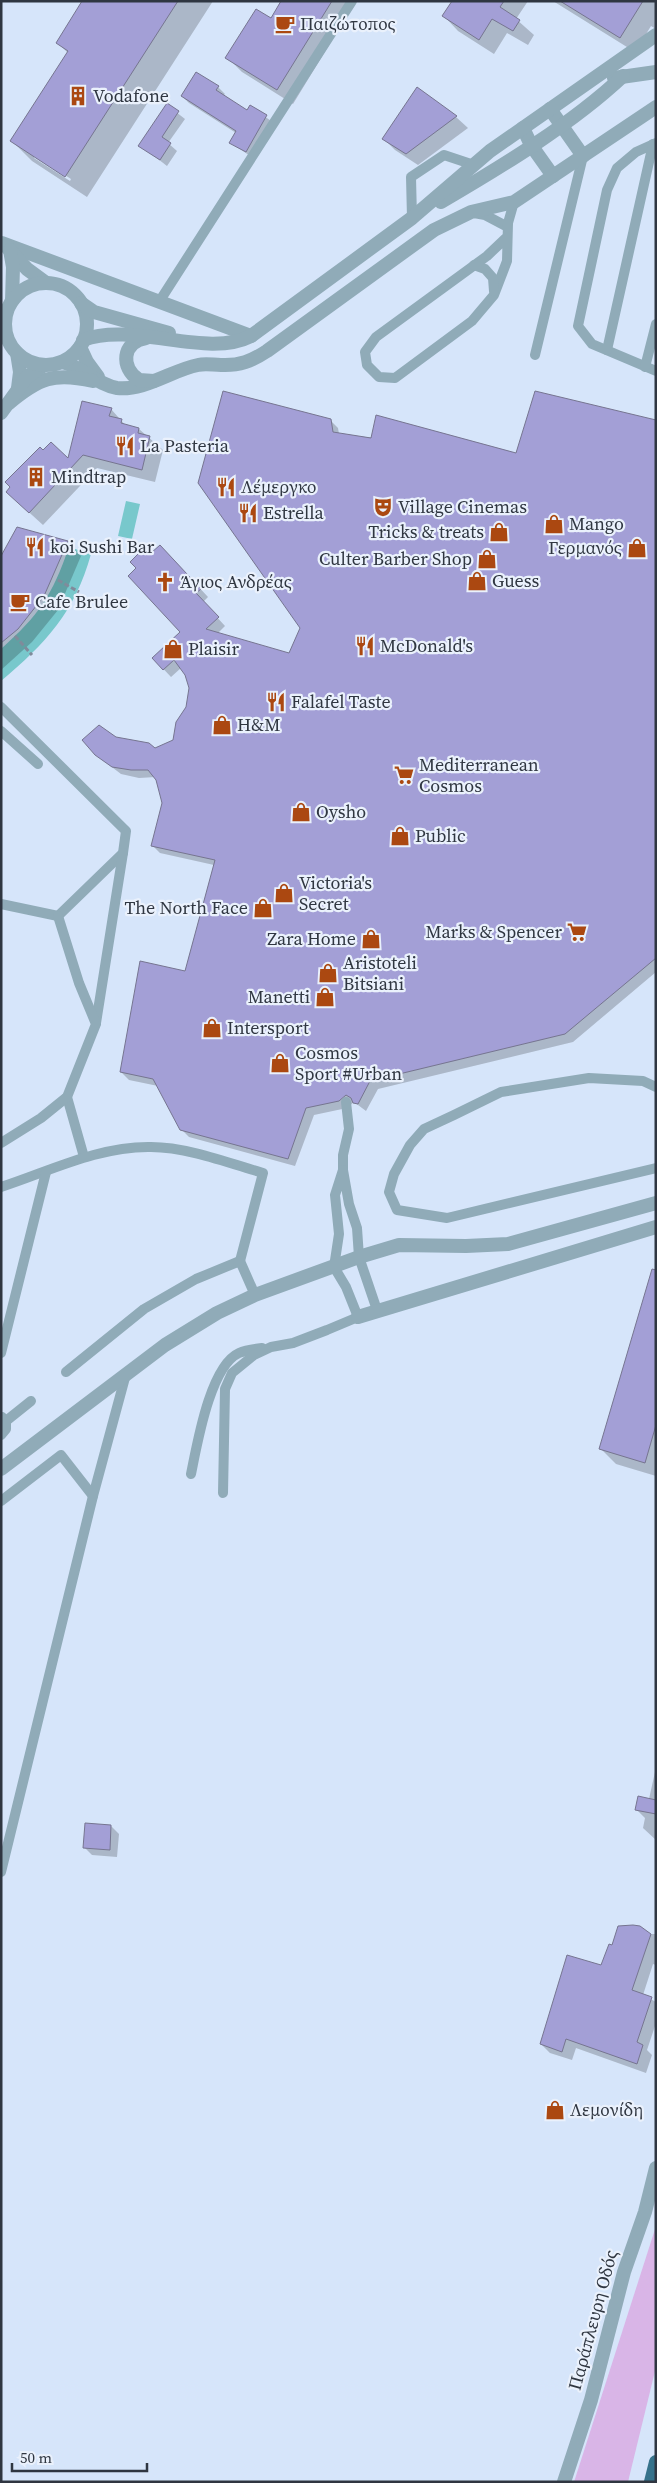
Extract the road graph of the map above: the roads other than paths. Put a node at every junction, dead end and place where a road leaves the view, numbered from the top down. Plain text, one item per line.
1 (352, 1) edge
2 (656, 35) edge
3 (656, 72) edge
4 (623, 76) junction
5 (593, 80) junction
6 (656, 106) edge
7 (550, 109) junction
8 (561, 124) junction
9 (523, 128) junction
10 (654, 144) edge
11 (531, 145) junction
12 (582, 156) junction
13 (474, 164) junction
14 (553, 176) junction
15 (514, 202) junction
16 (471, 212) junction
17 (412, 218) junction
18 (508, 223) junction
19 (506, 238) junction
20 (4, 245) edge
21 (474, 265) junction
22 (46, 283) junction
23 (494, 294) junction
24 (12, 301) junction
25 (159, 302) junction
26 (80, 303) junction
27 (3, 322) edge
28 (656, 324) edge
29 (251, 336) junction
30 (151, 338) junction
31 (198, 342) junction
32 (82, 344) junction
33 (10, 349) edge
34 (607, 350) junction
35 (535, 354) dead end
36 (62, 362) junction
37 (44, 365) junction
38 (651, 369) edge
39 (154, 381) junction
40 (106, 383) junction
41 (9, 403) edge
42 (1, 707) edge
43 (3, 737) edge
44 (38, 764) dead end
45 (124, 853) junction
46 (1, 904) edge
47 (58, 916) junction
48 (96, 1024) junction
49 (656, 1087) edge
50 (66, 1097) junction
51 (346, 1102) dead end
52 (1, 1143) edge
53 (84, 1157) junction
54 (656, 1168) edge
55 (343, 1170) junction
56 (46, 1172) junction
57 (1, 1187) edge
58 (656, 1203) edge
59 (656, 1227) edge
60 (359, 1257) junction
61 (240, 1260) junction
62 (334, 1267) junction
63 (255, 1295) junction
64 (377, 1310) junction
65 (358, 1317) junction
66 (271, 1347) junction
67 (1, 1353) edge
68 (66, 1372) dead end
69 (126, 1374) junction
70 (32, 1401) dead end
71 (4, 1418) edge
72 (1, 1435) edge
73 (1, 1469) edge
74 (191, 1474) dead end
75 (223, 1493) dead end
76 (93, 1496) junction
77 (1, 1501) edge
78 (1, 1872) edge
79 (656, 2168) edge
80 (656, 2462) edge
81 (564, 2482) edge
82 (651, 2482) edge

1 - 25 lane
2 - 5 street
3 - 4 street
4 - 5 street
4 - 8 street
5 - 7 street
6 - 12 street
7 - 8 street
7 - 9 street
8 - 11 street
8 - 12 street
9 - 11 street
9 - 13 street
10 - 34 lane
10 - 34 lane
11 - 14 street
11 - 17 street
12 - 14 street
12 - 35 lane
13 - 17 street
13 - 17 lane
14 - 15 street
15 - 16 street
15 - 18 lane
16 - 18 lane
16 - 39 street
17 - 29 street
18 - 19 lane
19 - 21 lane
19 - 23 lane
20 - 22 street
20 - 24 street
20 - 25 street
21 - 23 lane
21 - 23 lane
22 - 24 street
22 - 26 street
24 - 27 street
25 - 29 street
26 - 31 street
26 - 32 street
27 - 33 street
28 - 38 lane
29 - 31 street
30 - 31 street
30 - 32 street
30 - 39 street
32 - 36 street
32 - 40 street
33 - 37 street
33 - 41 street
34 - 38 lane
36 - 37 street
36 - 40 street
37 - 41 street
39 - 40 street
40 - 41 street
42 - 45 lane
43 - 44 lane
45 - 47 lane
45 - 48 lane
46 - 47 lane
47 - 48 lane
48 - 50 lane
49 - 54 lane
50 - 52 lane
50 - 53 lane
51 - 55 lane
53 - 56 lane
53 - 61 lane
55 - 60 lane
55 - 62 lane
56 - 57 lane
56 - 67 lane
58 - 60 street
59 - 64 street
60 - 62 street
60 - 64 lane
61 - 63 lane
61 - 68 lane
62 - 63 street
62 - 65 lane
63 - 69 street
64 - 65 street
65 - 66 lane
66 - 74 lane
66 - 75 lane
69 - 73 street
69 - 76 lane
70 - 71 lane
71 - 72 lane
76 - 77 lane
76 - 78 lane
79 - 81 street, Παράπλευρη Οδός
80 - 82 highway

